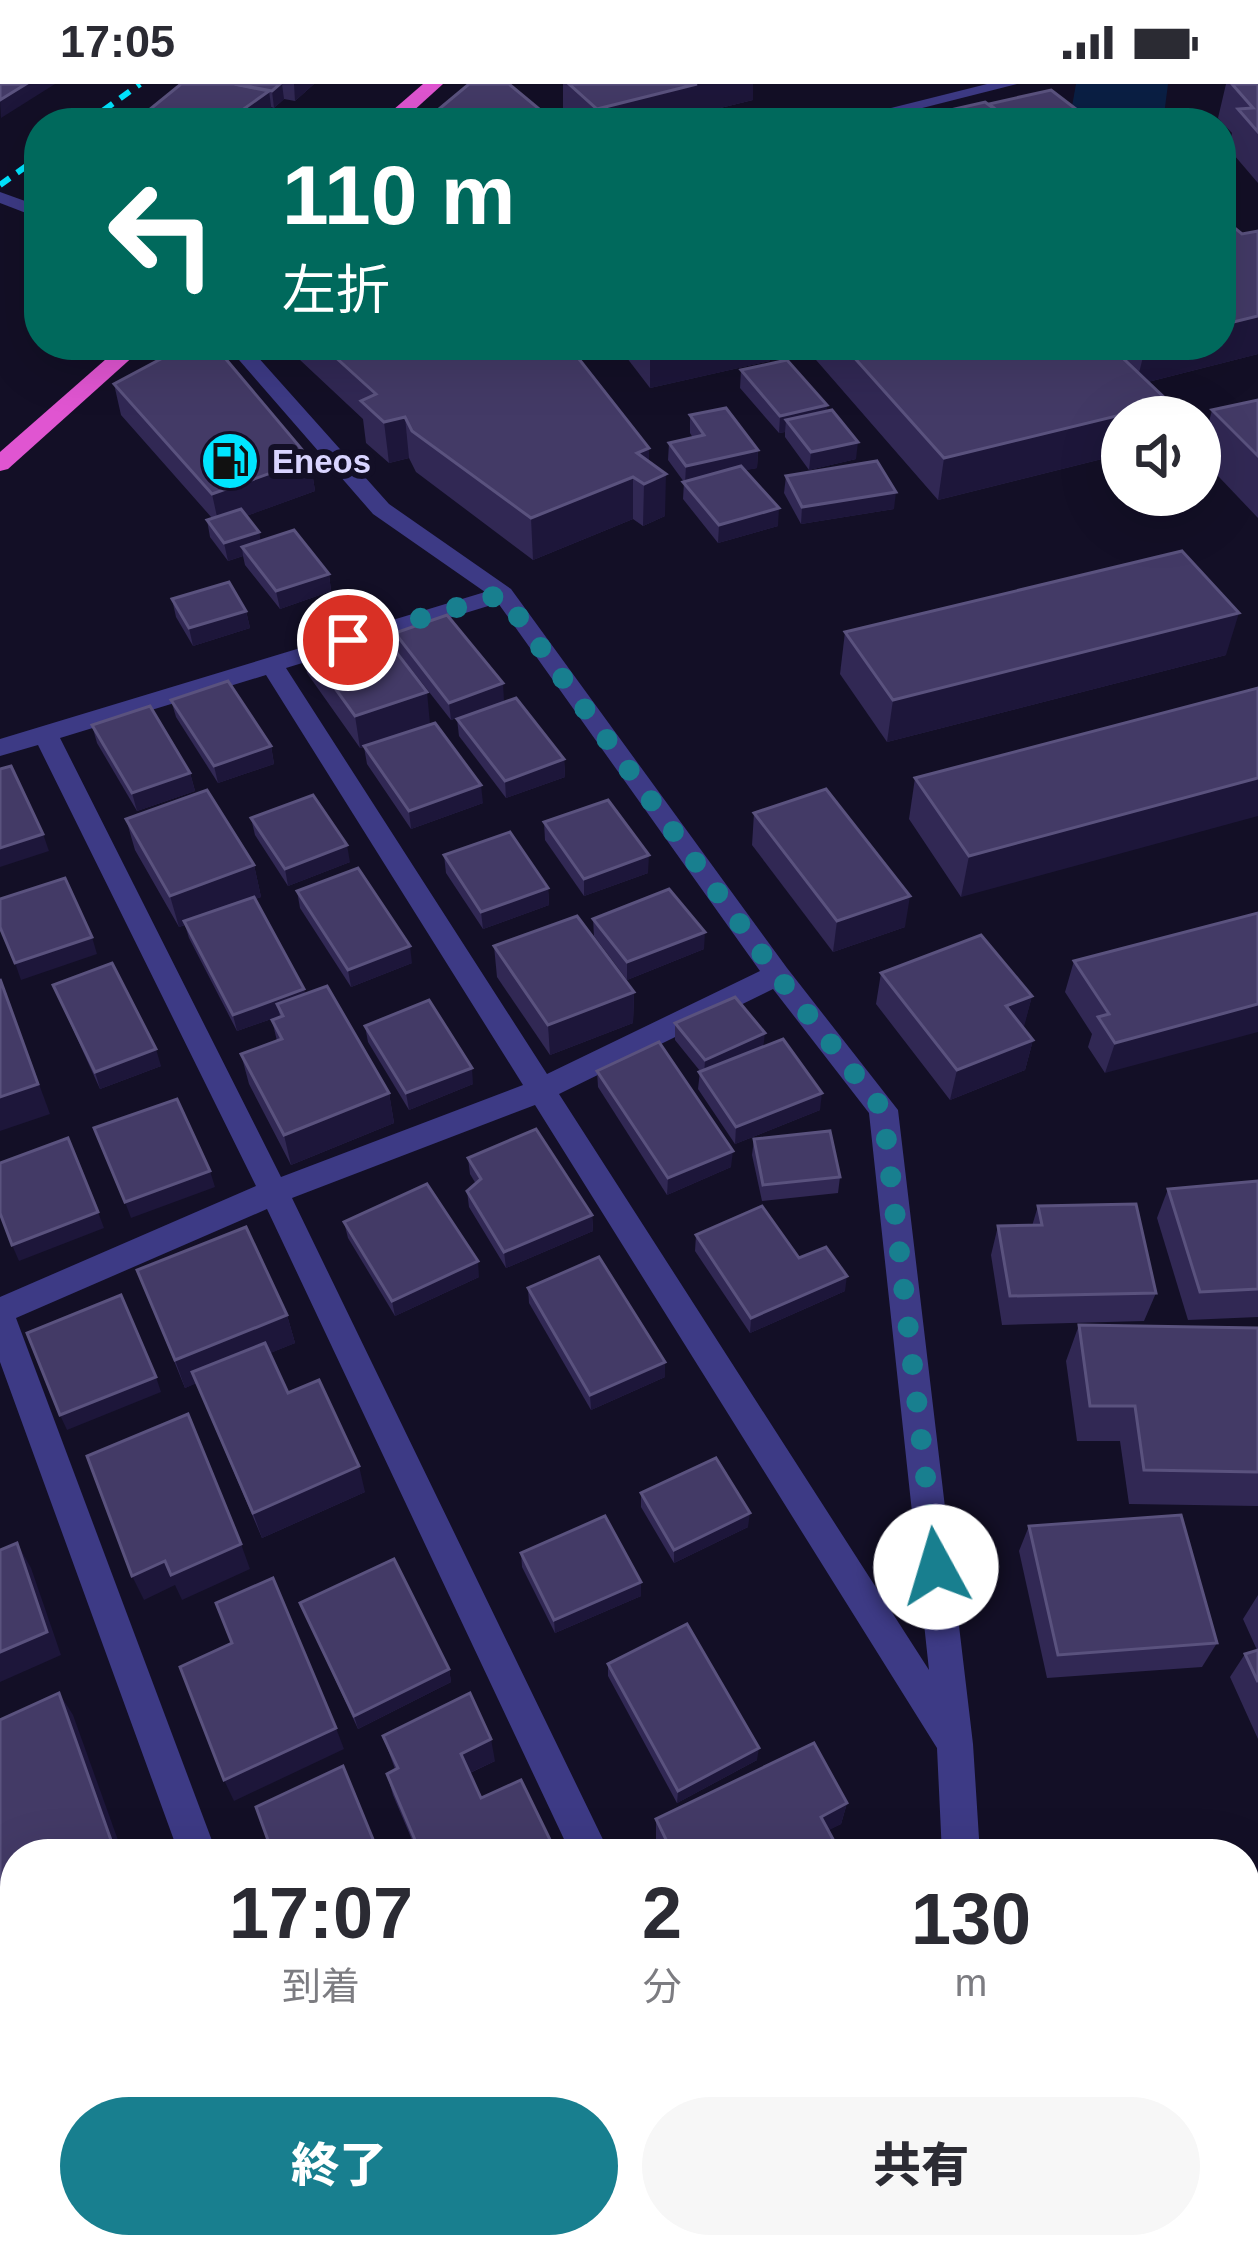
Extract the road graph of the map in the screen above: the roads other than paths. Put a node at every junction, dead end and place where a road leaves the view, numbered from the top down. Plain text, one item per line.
1 (434, 84) edge
2 (1009, 84) edge
3 (406, 108) edge
4 (905, 108) edge
5 (118, 360) edge
6 (249, 360) edge
7 (0, 464) edge
8 (502, 594) junction
9 (270, 662) junction
10 (46, 735) junction
11 (0, 748) edge
12 (777, 975) junction
13 (539, 1091) junction
14 (274, 1192) junction
15 (0, 1315) edge
16 (956, 1744) junction
17 (192, 1839) edge
18 (584, 1839) edge
19 (961, 1839) edge

1 - 3 highway
2 - 4 street
5 - 7 highway
6 - 8 street
8 - 9 street
8 - 12 street
9 - 10 street
9 - 13 street
10 - 11 street
10 - 14 street
12 - 13 street
12 - 16 street
13 - 14 street
13 - 16 street
14 - 15 street
14 - 18 street
15 - 17 street
16 - 19 street

